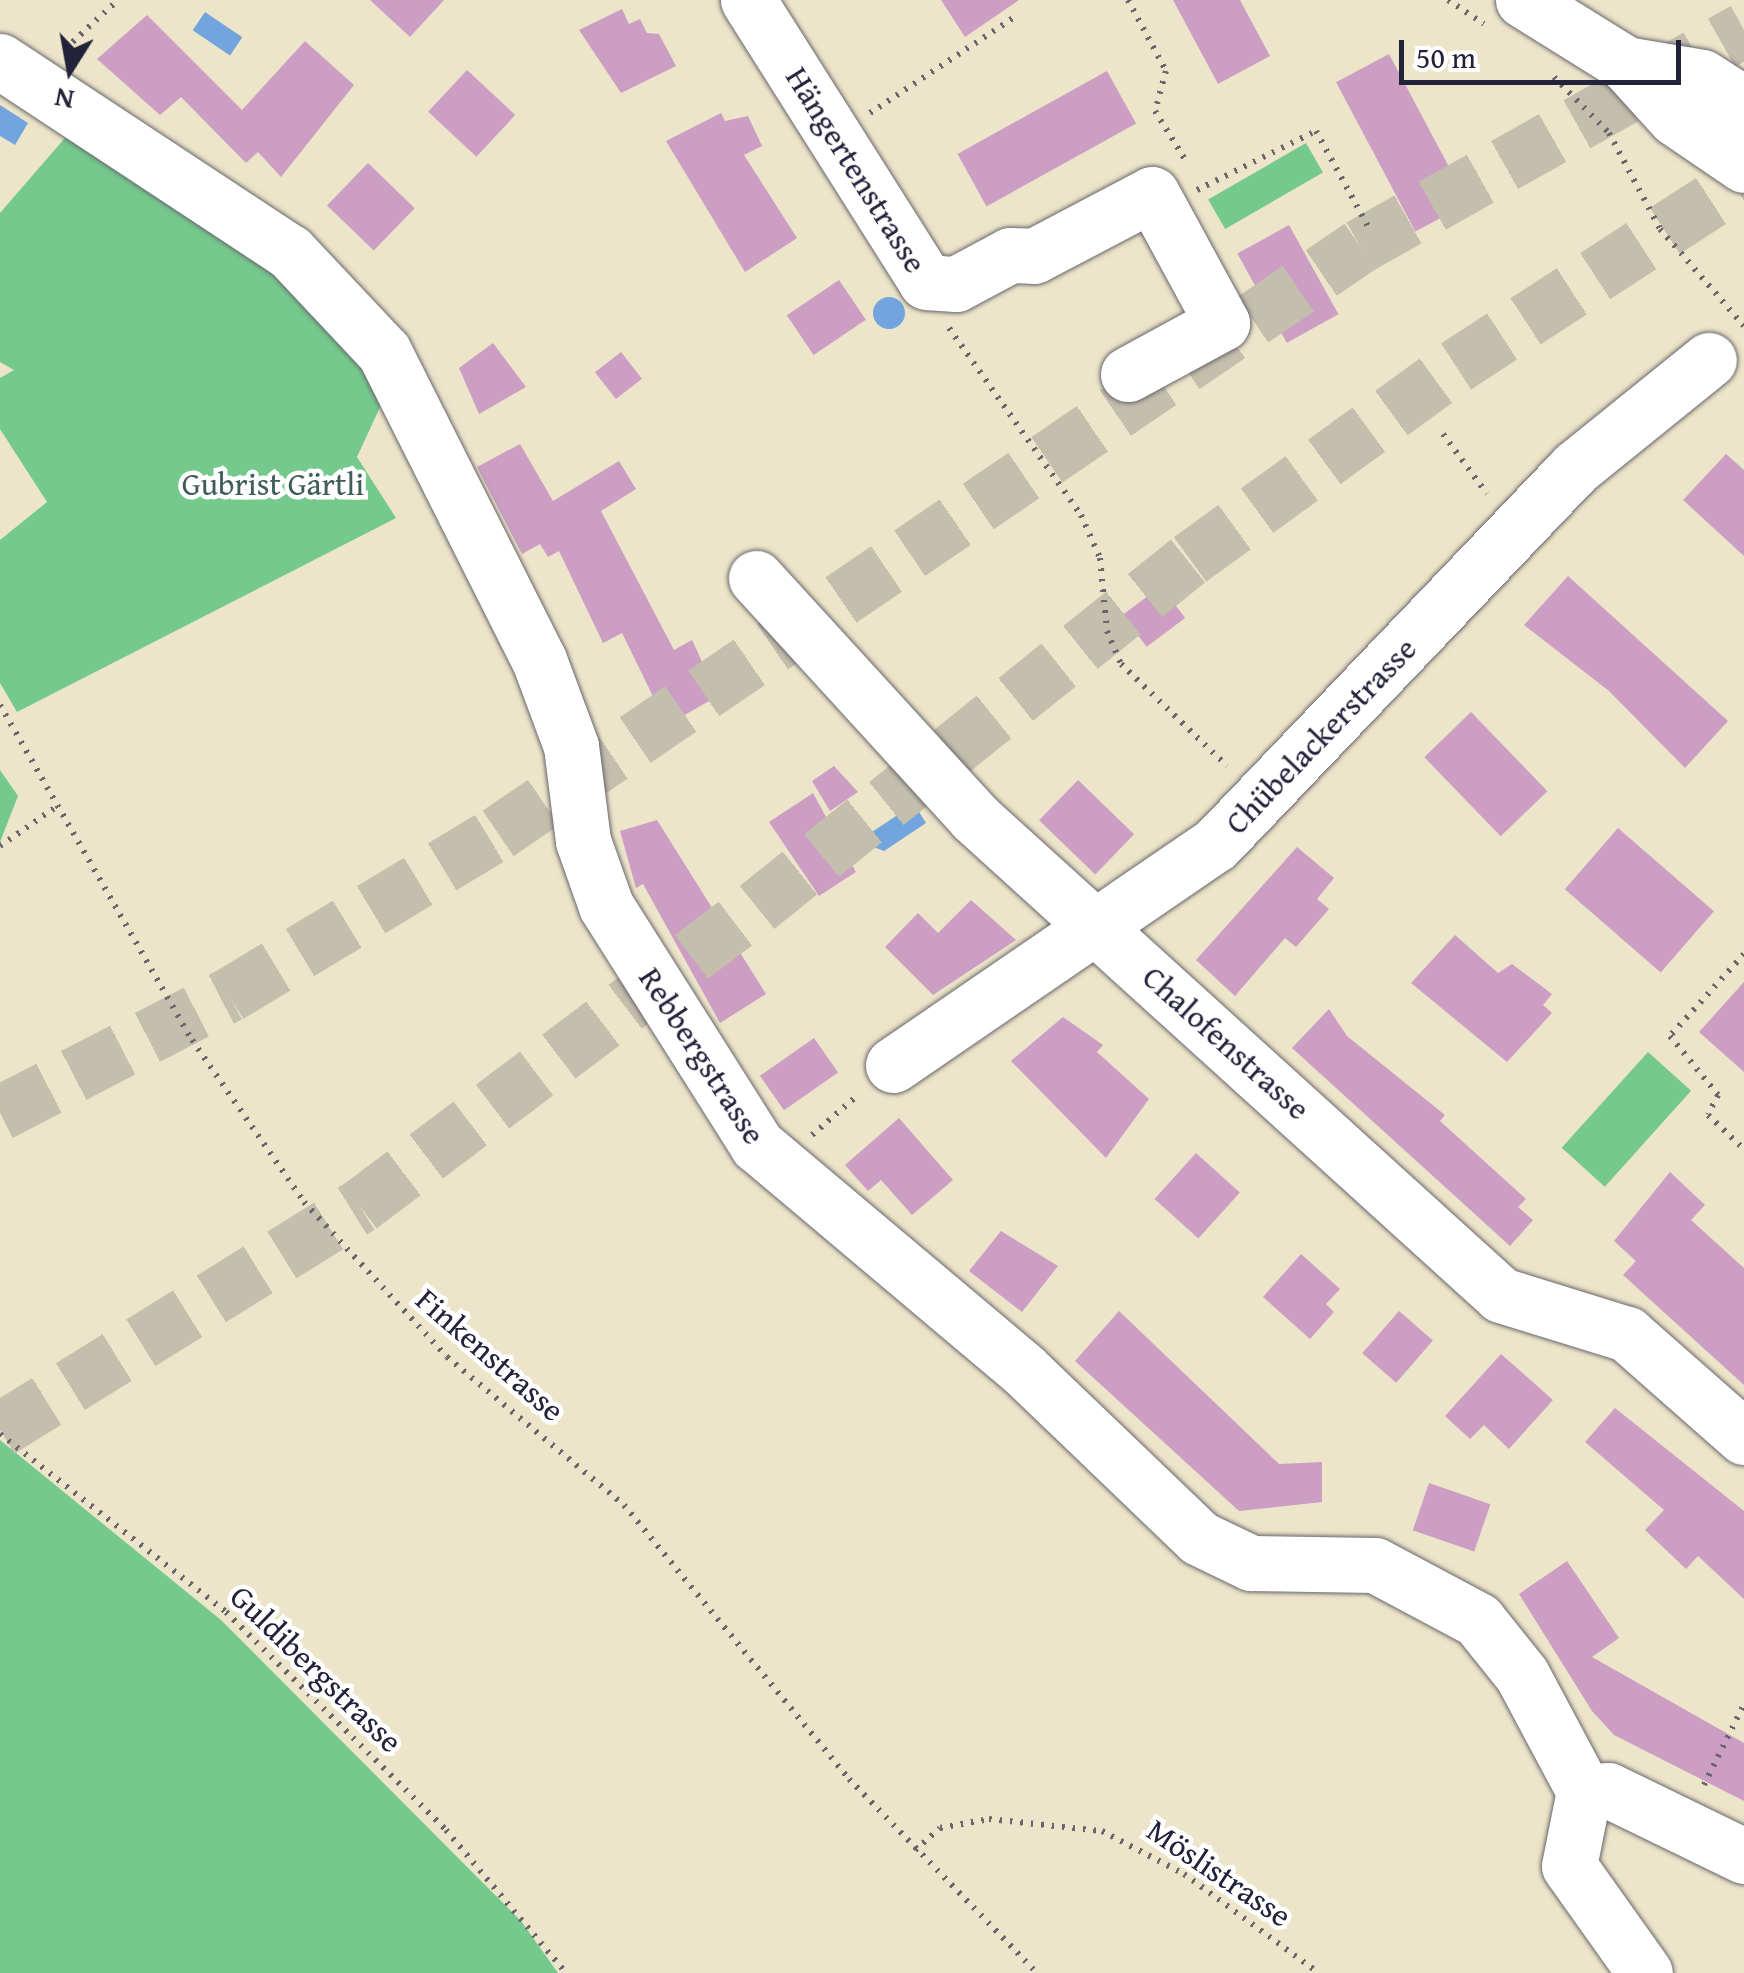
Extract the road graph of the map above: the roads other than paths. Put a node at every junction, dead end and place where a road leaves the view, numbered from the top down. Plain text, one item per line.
1 (748, 0) edge
2 (1508, 15) edge
3 (1626, 64) junction
4 (16, 71) edge
5 (1744, 104) edge
6 (1744, 165) edge
7 (1726, 343) edge
8 (1128, 374) dead end
9 (756, 578) dead end
10 (1098, 928) junction
11 (878, 1077) road end
12 (1744, 1437) edge
13 (1584, 1791) junction
14 (1744, 1856) edge
15 (1645, 1973) edge

1 - 8 street, Hängertenstrasse
2 - 3 street
3 - 5 street
3 - 6 street
4 - 13 street, Rebbergstrasse
7 - 10 street, Chübelackerstrasse
9 - 10 street, Chalofenstrasse
10 - 11 street, Chübelackerstrasse
10 - 12 street, Chalofenstrasse
13 - 14 street
13 - 15 street

